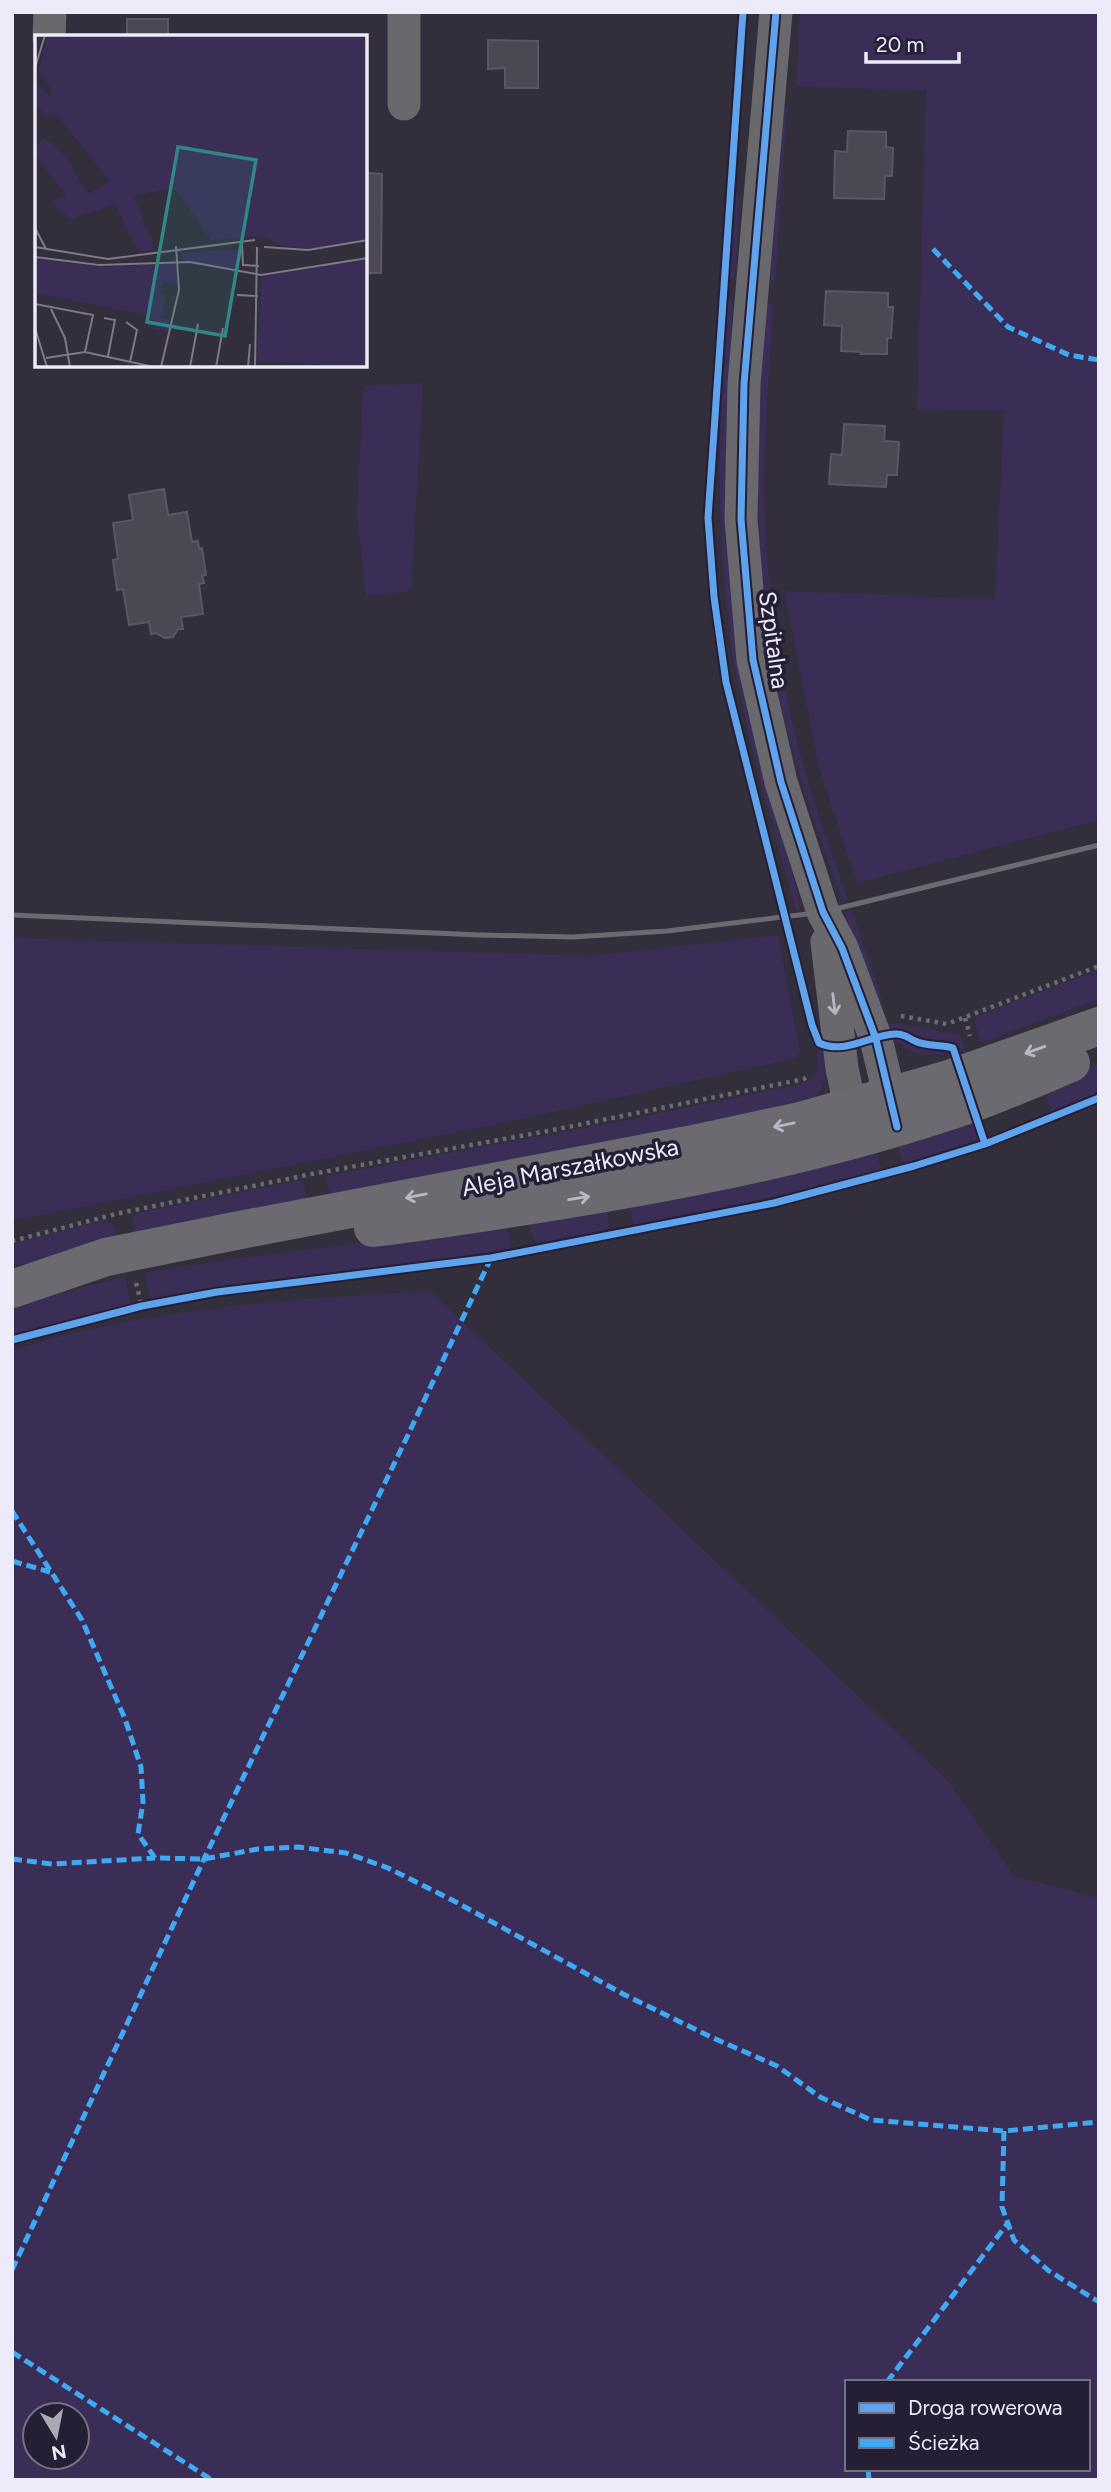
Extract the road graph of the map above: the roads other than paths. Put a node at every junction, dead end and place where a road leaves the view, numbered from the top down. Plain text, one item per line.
1 (50, 12) edge
2 (404, 12) edge
3 (776, 12) edge
4 (50, 35) edge
5 (404, 104) dead end
6 (823, 912) junction
7 (1099, 1026) edge
8 (1099, 1051) edge
9 (894, 1112) junction
10 (853, 1123) junction
11 (24, 1286) edge

1 - 4 street
2 - 5 street
3 - 6 street, Szpitalna
6 - 9 street, Szpitalna
6 -> 10 street, Szpitalna
7 -> 9 main road, Aleja Marszałkowska
8 - 9 main road, Aleja Marszałkowska
9 - 10 main road, Aleja Marszałkowska
10 - 11 main road, Aleja Marszałkowska

